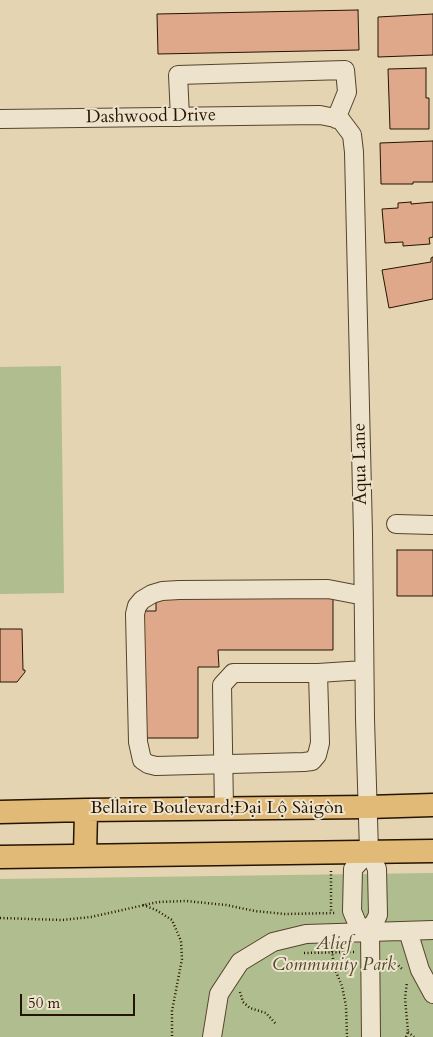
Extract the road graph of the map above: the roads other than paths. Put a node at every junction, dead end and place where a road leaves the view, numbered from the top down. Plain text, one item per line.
1 (180, 117) junction
2 (336, 118) junction
3 (0, 120) edge
4 (396, 524) dead end
5 (433, 525) edge
6 (363, 594) junction
7 (364, 670) junction
8 (318, 673) junction
9 (224, 764) junction
10 (433, 805) edge
11 (368, 807) junction
12 (224, 808) junction
13 (86, 810) junction
14 (0, 812) edge
15 (433, 850) edge
16 (369, 851) junction
17 (86, 856) junction
18 (0, 857) edge
19 (433, 930) edge
20 (367, 931) junction
21 (408, 931) junction
22 (433, 994) edge
23 (212, 1037) edge
24 (371, 1037) edge

1 - 2 street, Dashwood Drive
1 - 2 street
1 - 3 street, Dashwood Drive
2 - 6 street, Aqua Lane
4 - 5 street
6 - 7 street, Aqua Lane
6 - 9 street
7 - 8 street
7 - 11 street, Aqua Lane
8 - 9 street
8 - 9 street
9 - 12 street
10 - 11 main road, Bellaire Boulevard;Đại Lộ Sàigòn
11 - 12 main road, Bellaire Boulevard;Đại Lộ Sàigòn
11 - 16 street, Aqua Lane
12 - 13 main road, Bellaire Boulevard;Đại Lộ Sàigòn
13 - 14 main road, Bellaire Boulevard;Đại Lộ Sàigòn
13 - 17 main road
15 - 16 main road
16 - 17 main road
16 - 20 street, Aqua Lane
16 - 20 street
17 - 18 main road
19 - 21 street
20 - 21 street
20 - 23 street
20 - 24 street
21 - 22 street

